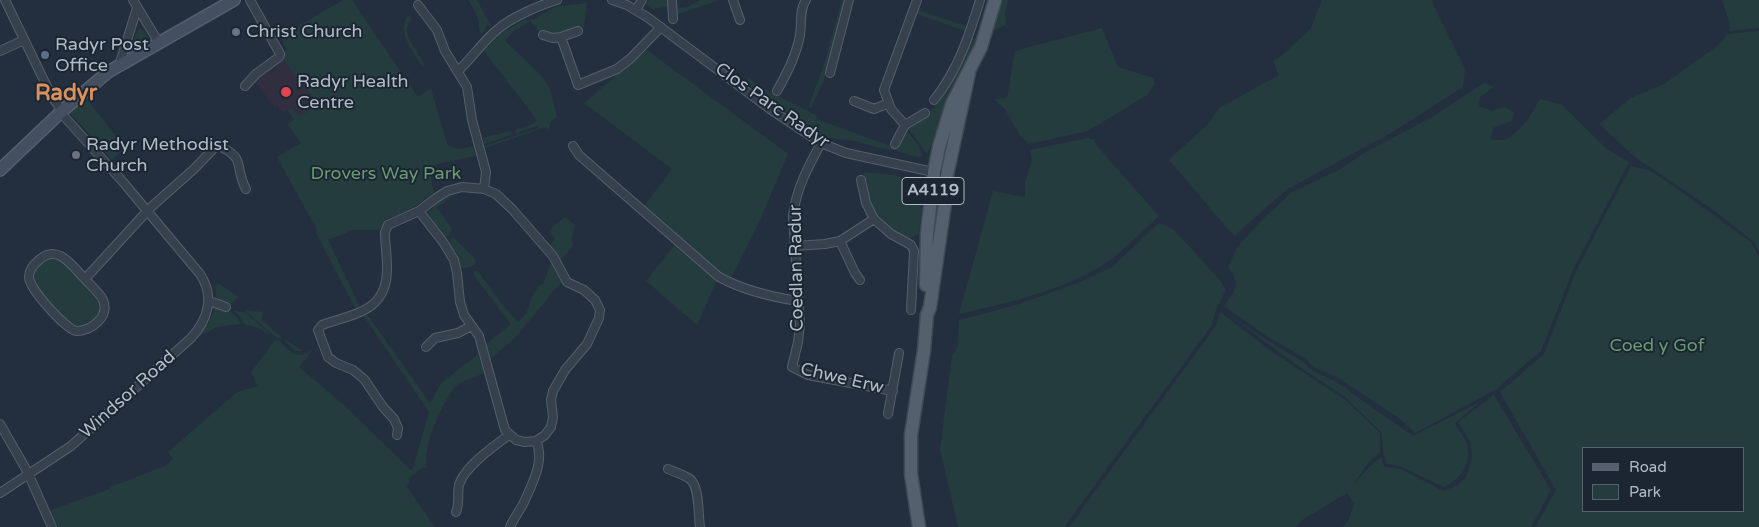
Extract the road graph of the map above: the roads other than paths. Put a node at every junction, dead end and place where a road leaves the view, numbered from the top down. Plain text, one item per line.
1 (5, 0) edge
2 (133, 0) edge
3 (234, 0) edge
4 (250, 0) edge
5 (557, 0) edge
6 (612, 0) edge
7 (642, 0) edge
8 (672, 0) edge
9 (733, 0) edge
10 (806, 0) edge
11 (850, 0) edge
12 (917, 0) edge
13 (979, 1) edge
14 (995, 3) edge
15 (418, 5) dead end
16 (138, 8) junction
17 (636, 10) junction
18 (673, 19) dead end
19 (740, 20) dead end
20 (661, 27) junction
21 (578, 31) dead end
22 (543, 35) dead end
23 (561, 37) junction
24 (24, 40) junction
25 (159, 43) junction
26 (0, 51) edge
27 (119, 66) junction
28 (458, 71) junction
29 (830, 73) dead end
30 (968, 73) junction
31 (245, 86) dead end
32 (777, 91) dead end
33 (934, 100) dead end
34 (854, 101) dead end
35 (889, 103) junction
36 (61, 112) junction
37 (925, 113) dead end
38 (905, 126) junction
39 (821, 143) junction
40 (895, 144) dead end
41 (573, 146) dead end
42 (0, 170) edge
43 (934, 172) junction
44 (947, 175) junction
45 (862, 180) dead end
46 (246, 189) dead end
47 (484, 189) junction
48 (147, 211) junction
49 (419, 211) junction
50 (874, 219) junction
51 (840, 241) junction
52 (795, 246) junction
53 (84, 279) junction
54 (860, 280) dead end
55 (208, 301) junction
56 (798, 301) junction
57 (226, 307) dead end
58 (911, 310) dead end
59 (927, 314) junction
60 (471, 326) junction
61 (426, 348) dead end
62 (899, 353) dead end
63 (792, 367) joint
64 (893, 390) junction
65 (888, 414) dead end
66 (0, 424) edge
67 (397, 435) dead end
68 (509, 435) junction
69 (536, 440) junction
70 (668, 469) dead end
71 (28, 475) junction
72 (912, 483) junction
73 (0, 493) edge
74 (456, 512) dead end
75 (52, 527) edge
76 (510, 527) edge
77 (700, 527) edge
78 (919, 527) edge
79 (928, 527) edge

1 - 24 street
2 - 16 street
3 - 25 main road
4 - 31 street
5 - 28 street
6 - 17 street, Clos Parc Radyr
7 - 17 street
8 - 18 street
9 - 19 street
10 - 32 street
11 - 29 street
12 - 35 street
13 - 14 street
13 - 33 street
14 - 30 main road, A4119
15 - 28 street
16 - 25 street
16 - 27 street
17 - 20 street, Clos Parc Radyr
20 - 23 street
20 - 39 street, Clos Parc Radyr
21 - 23 street
22 - 23 street
24 - 26 street
24 - 36 street
25 - 27 main road
27 - 36 main road
28 - 47 street
30 - 43 main road, A4119
30 - 44 main road, A4119
34 - 35 street
35 - 38 street
36 - 42 main road
36 - 48 street
37 - 38 street
38 - 40 street
39 - 43 street, Clos Parc Radyr
39 - 52 street, Coedlan Radur
41 - 56 street
43 - 44 street, Clos Parc Radyr
43 - 59 main road, A4119
44 - 59 main road, A4119
45 - 50 street
46 - 48 street
47 - 49 street
47 - 69 street
48 - 53 street
48 - 55 street
49 - 60 street
49 - 67 street
50 - 51 street
50 - 58 street
51 - 52 street
51 - 54 street
52 - 56 street, Coedlan Radur
53 - 53 street
55 - 57 street
55 - 71 street, Windsor Road
56 - 63 street, Coedlan Radur
59 - 72 main road, A4119
60 - 61 street
60 - 68 street
62 - 64 street, Chwe Erw
63 - 64 street, Chwe Erw
64 - 65 street, Chwe Erw
66 - 71 street
68 - 69 street
68 - 74 street
69 - 76 street
70 - 77 street
71 - 73 street, Windsor Road
71 - 75 street
72 - 78 main road, A4119
72 - 79 main road, A4119

